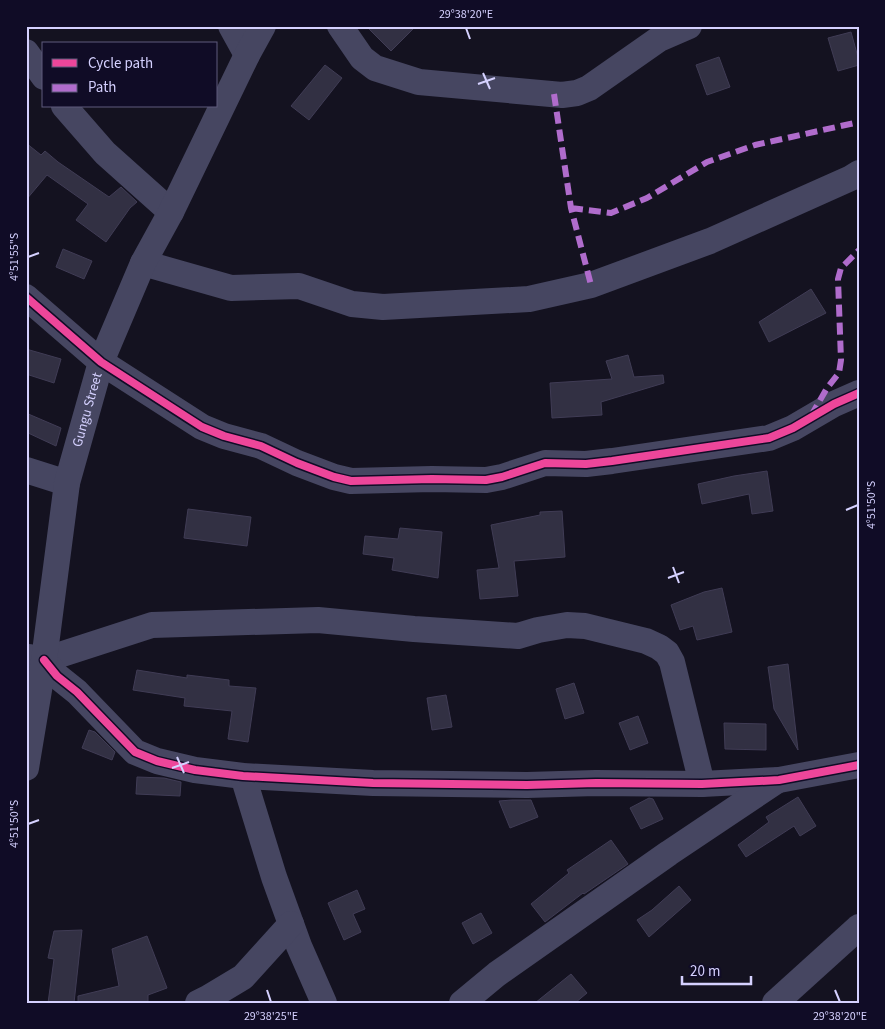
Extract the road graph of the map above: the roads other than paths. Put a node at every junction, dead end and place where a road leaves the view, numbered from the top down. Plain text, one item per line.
1 (231, 26) edge
2 (263, 26) edge
3 (340, 26) edge
4 (689, 26) edge
5 (26, 52) edge
6 (247, 55) junction
7 (42, 74) edge
8 (66, 108) edge
9 (859, 173) edge
10 (170, 212) junction
11 (143, 263) junction
12 (26, 297) edge
13 (101, 362) junction
14 (859, 393) edge
15 (26, 470) edge
16 (67, 483) junction
17 (35, 658) edge
18 (859, 766) edge
19 (26, 768) edge
20 (243, 776) junction
21 (779, 780) junction
22 (702, 784) junction
23 (291, 924) junction
24 (859, 927) edge
25 (198, 1003) edge
26 (324, 1003) edge
27 (462, 1003) edge
28 (775, 1003) edge

1 - 6 street
2 - 6 street, Gungu Street
3 - 4 street
5 - 7 street
6 - 10 street, Gungu Street
8 - 10 street
9 - 11 street
10 - 11 street, Gungu Street
11 - 13 street, Gungu Street
12 - 13 street
13 - 14 street
13 - 16 street, Gungu Street
15 - 16 street
16 - 17 street, Gungu Street
17 - 19 street, Gungu Street
17 - 20 street
17 - 22 street
18 - 21 street
20 - 22 street
20 - 23 street
21 - 22 street
21 - 27 street
23 - 25 street
23 - 26 street
24 - 28 street

